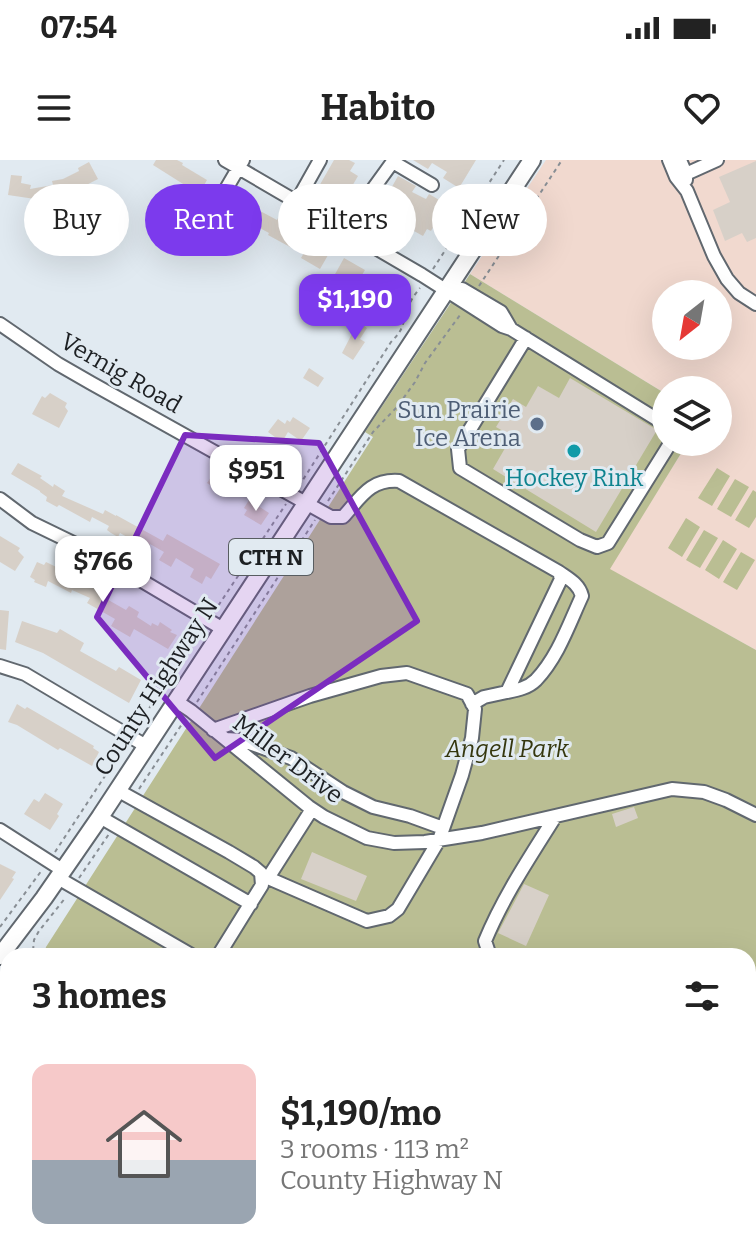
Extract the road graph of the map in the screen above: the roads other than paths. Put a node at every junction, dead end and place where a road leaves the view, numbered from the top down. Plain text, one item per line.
1 (225, 160) edge
2 (320, 160) edge
3 (532, 160) edge
4 (669, 160) edge
5 (680, 160) edge
6 (717, 160) edge
7 (394, 161) edge
8 (241, 164) edge
9 (682, 176) junction
10 (229, 184) edge
11 (307, 184) edge
12 (377, 184) edge
13 (432, 185) dead end
14 (278, 188) edge
15 (390, 256) edge
16 (447, 290) junction
17 (756, 304) edge
18 (0, 324) edge
19 (526, 338) junction
20 (652, 416) edge
21 (662, 456) edge
22 (0, 499) edge
23 (314, 507) junction
24 (559, 572) junction
25 (223, 629) junction
26 (0, 666) edge
27 (507, 692) junction
28 (176, 701) junction
29 (472, 704) junction
30 (213, 730) junction
31 (225, 739) junction
32 (146, 746) junction
33 (117, 790) junction
34 (312, 809) junction
35 (756, 815) edge
36 (100, 817) junction
37 (555, 817) junction
38 (0, 830) edge
39 (441, 834) junction
40 (65, 879) junction
41 (251, 904) junction
42 (10, 948) edge
43 (180, 948) edge
44 (223, 948) edge
45 (487, 948) edge

1 - 8 street
2 - 11 street
3 - 16 main road, County Highway N / CTH N
4 - 9 street
5 - 9 street
6 - 9 street
7 - 12 street
7 - 13 street
8 - 10 street
8 - 14 street
9 - 17 street
15 - 16 street
16 - 19 street
16 - 23 main road, County Highway N / CTH N
18 - 23 street, Vernig Road
19 - 20 street
19 - 21 street
22 - 25 street
23 - 24 street
23 - 25 main road, County Highway N / CTH N
24 - 27 street
24 - 27 street
25 - 28 main road, County Highway N / CTH N
26 - 32 street
27 - 29 street
28 - 30 street, Miller Drive
28 - 32 main road, County Highway N / CTH N
29 - 30 street
29 - 39 street
30 - 31 street, Miller Drive
31 - 34 street, Miller Drive
31 - 39 street
32 - 33 main road, County Highway N / CTH N
33 - 36 main road, County Highway N / CTH N
33 - 41 street
34 - 39 street, Miller Drive
34 - 39 street
35 - 37 street, Miller Drive
36 - 40 main road, County Highway N / CTH N
36 - 41 street
37 - 39 street, Miller Drive
37 - 45 street
38 - 40 street
40 - 42 main road, County Highway N / CTH N
40 - 43 street
41 - 44 street

